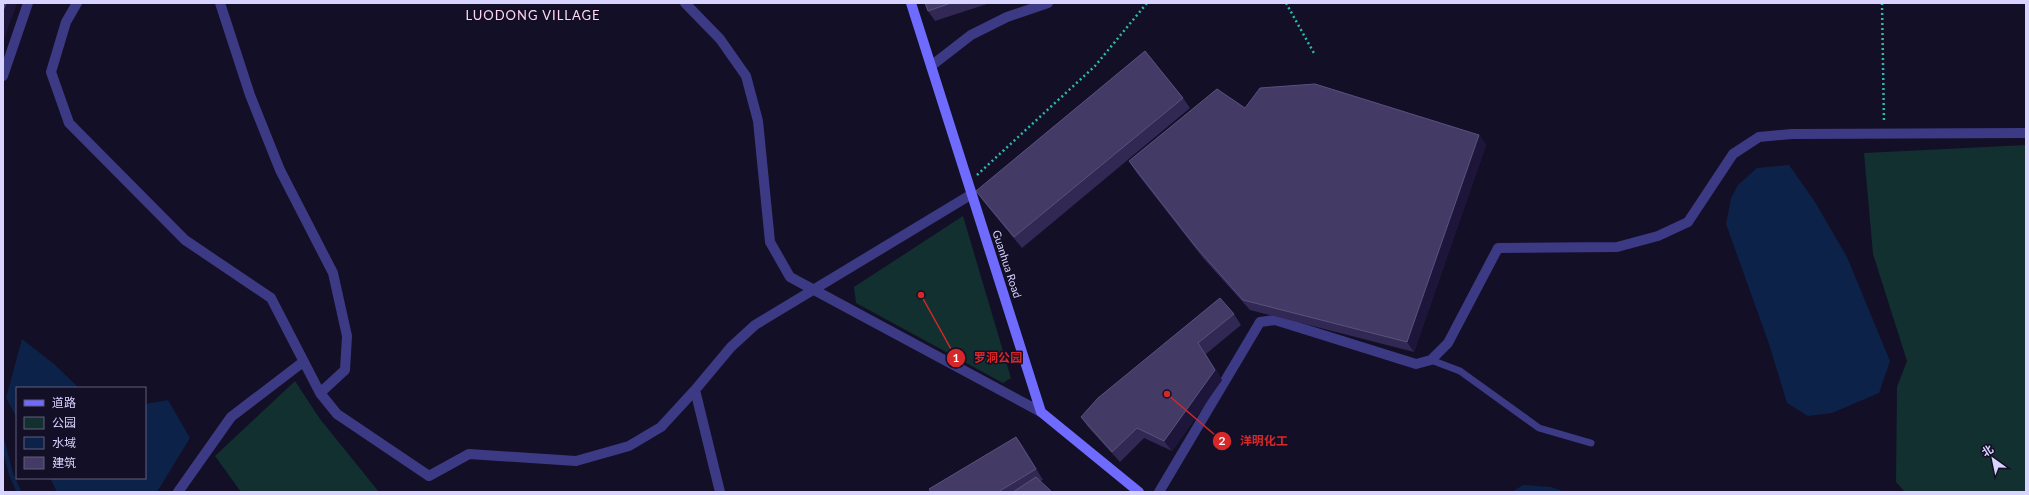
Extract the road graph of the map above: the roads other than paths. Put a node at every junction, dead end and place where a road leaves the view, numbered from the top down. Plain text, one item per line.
1 (28, 3) edge
2 (77, 3) edge
3 (220, 3) edge
4 (685, 3) edge
5 (910, 3) edge
6 (1048, 3) edge
7 (931, 66) junction
8 (3, 76) edge
9 (2026, 133) edge
10 (972, 194) junction
11 (814, 290) junction
12 (1431, 360) junction
13 (304, 362) junction
14 (695, 390) junction
15 (320, 393) junction
16 (1041, 412) junction
17 (1590, 444) dead end
18 (178, 492) edge
19 (720, 492) edge
20 (1139, 492) edge
21 (1159, 492) edge

1 - 8 street
2 - 13 street
3 - 15 street
4 - 11 street
5 - 7 main road, Guanhua Road
6 - 7 street
7 - 10 main road, Guanhua Road
9 - 12 street
10 - 11 street
10 - 16 main road, Guanhua Road
11 - 14 street
11 - 16 street
12 - 17 lane
12 - 21 street
13 - 15 street
13 - 18 street
14 - 15 street
14 - 19 street
16 - 20 main road

